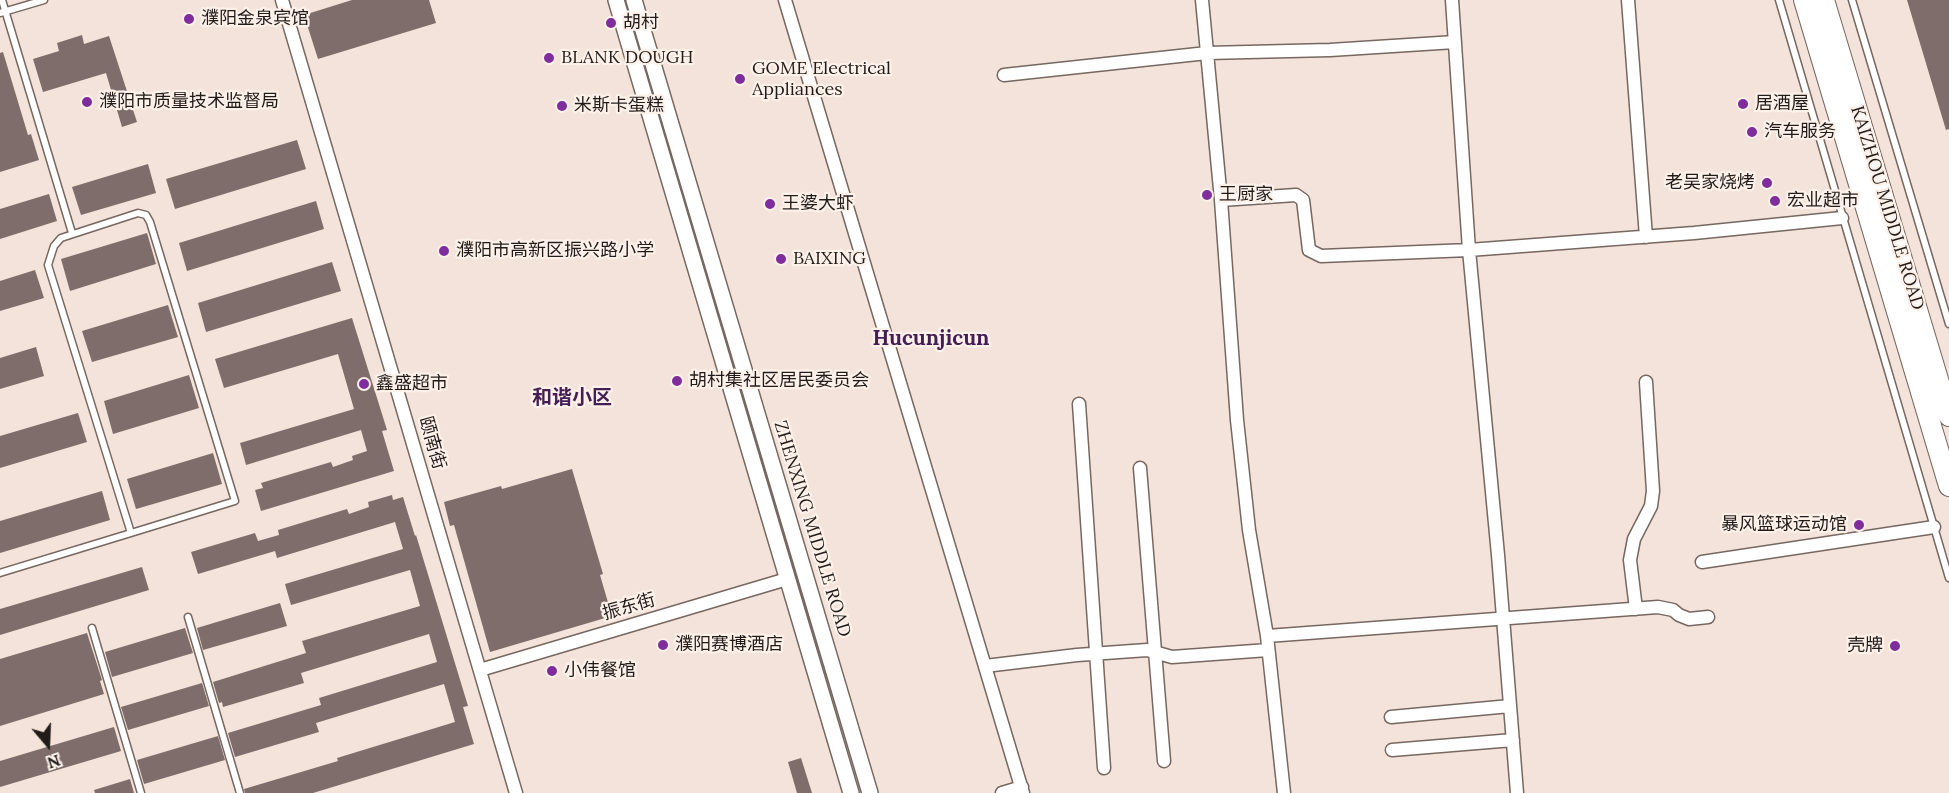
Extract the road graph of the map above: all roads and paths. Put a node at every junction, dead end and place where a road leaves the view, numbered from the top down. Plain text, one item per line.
1 (2, 0) edge
2 (44, 0) edge
3 (282, 0) edge
4 (616, 0) edge
5 (634, 0) edge
6 (785, 0) edge
7 (1202, 0) edge
8 (1452, 0) edge
9 (1628, 0) edge
10 (1779, 0) edge
11 (1804, 0) edge
12 (1824, 0) edge
13 (1852, 0) edge
14 (3, 12) edge
15 (1455, 42) junction
16 (1207, 53) junction
17 (1004, 75) dead end
18 (1221, 200) junction
19 (1842, 218) junction
20 (72, 233) junction
21 (1647, 237) junction
22 (1469, 250) junction
23 (1949, 324) edge
24 (1646, 382) dead end
25 (1079, 404) dead end
26 (1948, 410) edge
27 (1928, 414) junction
28 (1140, 468) dead end
29 (1949, 486) edge
30 (1934, 527) junction
31 (132, 533) junction
32 (1702, 562) dead end
33 (0, 573) edge
34 (1949, 578) edge
35 (788, 579) junction
36 (1636, 609) junction
37 (188, 617) dead end
38 (1708, 617) dead end
39 (1503, 619) junction
40 (92, 628) dead end
41 (1267, 636) junction
42 (1268, 650) junction
43 (1155, 652) junction
44 (1096, 654) junction
45 (985, 666) junction
46 (480, 670) junction
47 (1510, 706) junction
48 (1391, 717) dead end
49 (1513, 740) junction
50 (1392, 750) dead end
51 (1164, 761) dead end
52 (1104, 768) dead end
53 (1022, 790) edge
54 (141, 793) edge
55 (240, 793) edge
56 (516, 793) edge
57 (851, 793) edge
58 (870, 793) edge
59 (1002, 793) edge
60 (1284, 793) edge
61 (1517, 793) edge

1 - 14 lane
2 - 14 lane
3 - 46 street, 颐南街
4 - 35 street, ZHENXING MIDDLE ROAD
5 - 58 street, ZHENXING MIDDLE ROAD
6 - 45 street
7 - 16 street
8 - 15 street
9 - 21 street
10 - 19 lane
11 - 27 main road, KAIZHOU MIDDLE ROAD
12 - 26 main road, KAIZHOU MIDDLE ROAD
13 - 23 lane
14 - 20 lane
15 - 16 street
15 - 22 street
16 - 17 street
16 - 18 street
18 - 22 street
18 - 41 street
19 - 21 street
19 - 30 lane
20 - 31 lane
20 - 31 lane
21 - 22 street
22 - 39 street
24 - 36 street
25 - 44 street
26 - 27 street
27 - 29 main road, KAIZHOU MIDDLE ROAD
28 - 43 street
30 - 32 street
30 - 34 lane
31 - 33 lane
35 - 46 street, 振东街
35 - 57 street, ZHENXING MIDDLE ROAD
36 - 38 street
36 - 39 street
37 - 55 lane
39 - 41 street
39 - 47 street
40 - 54 lane
41 - 42 street
42 - 43 street
42 - 60 street
43 - 44 street
43 - 51 street
44 - 45 street
44 - 52 street
45 - 53 street
46 - 56 street, 颐南街
47 - 48 street
47 - 49 street
49 - 50 street
49 - 61 street
53 - 59 street

